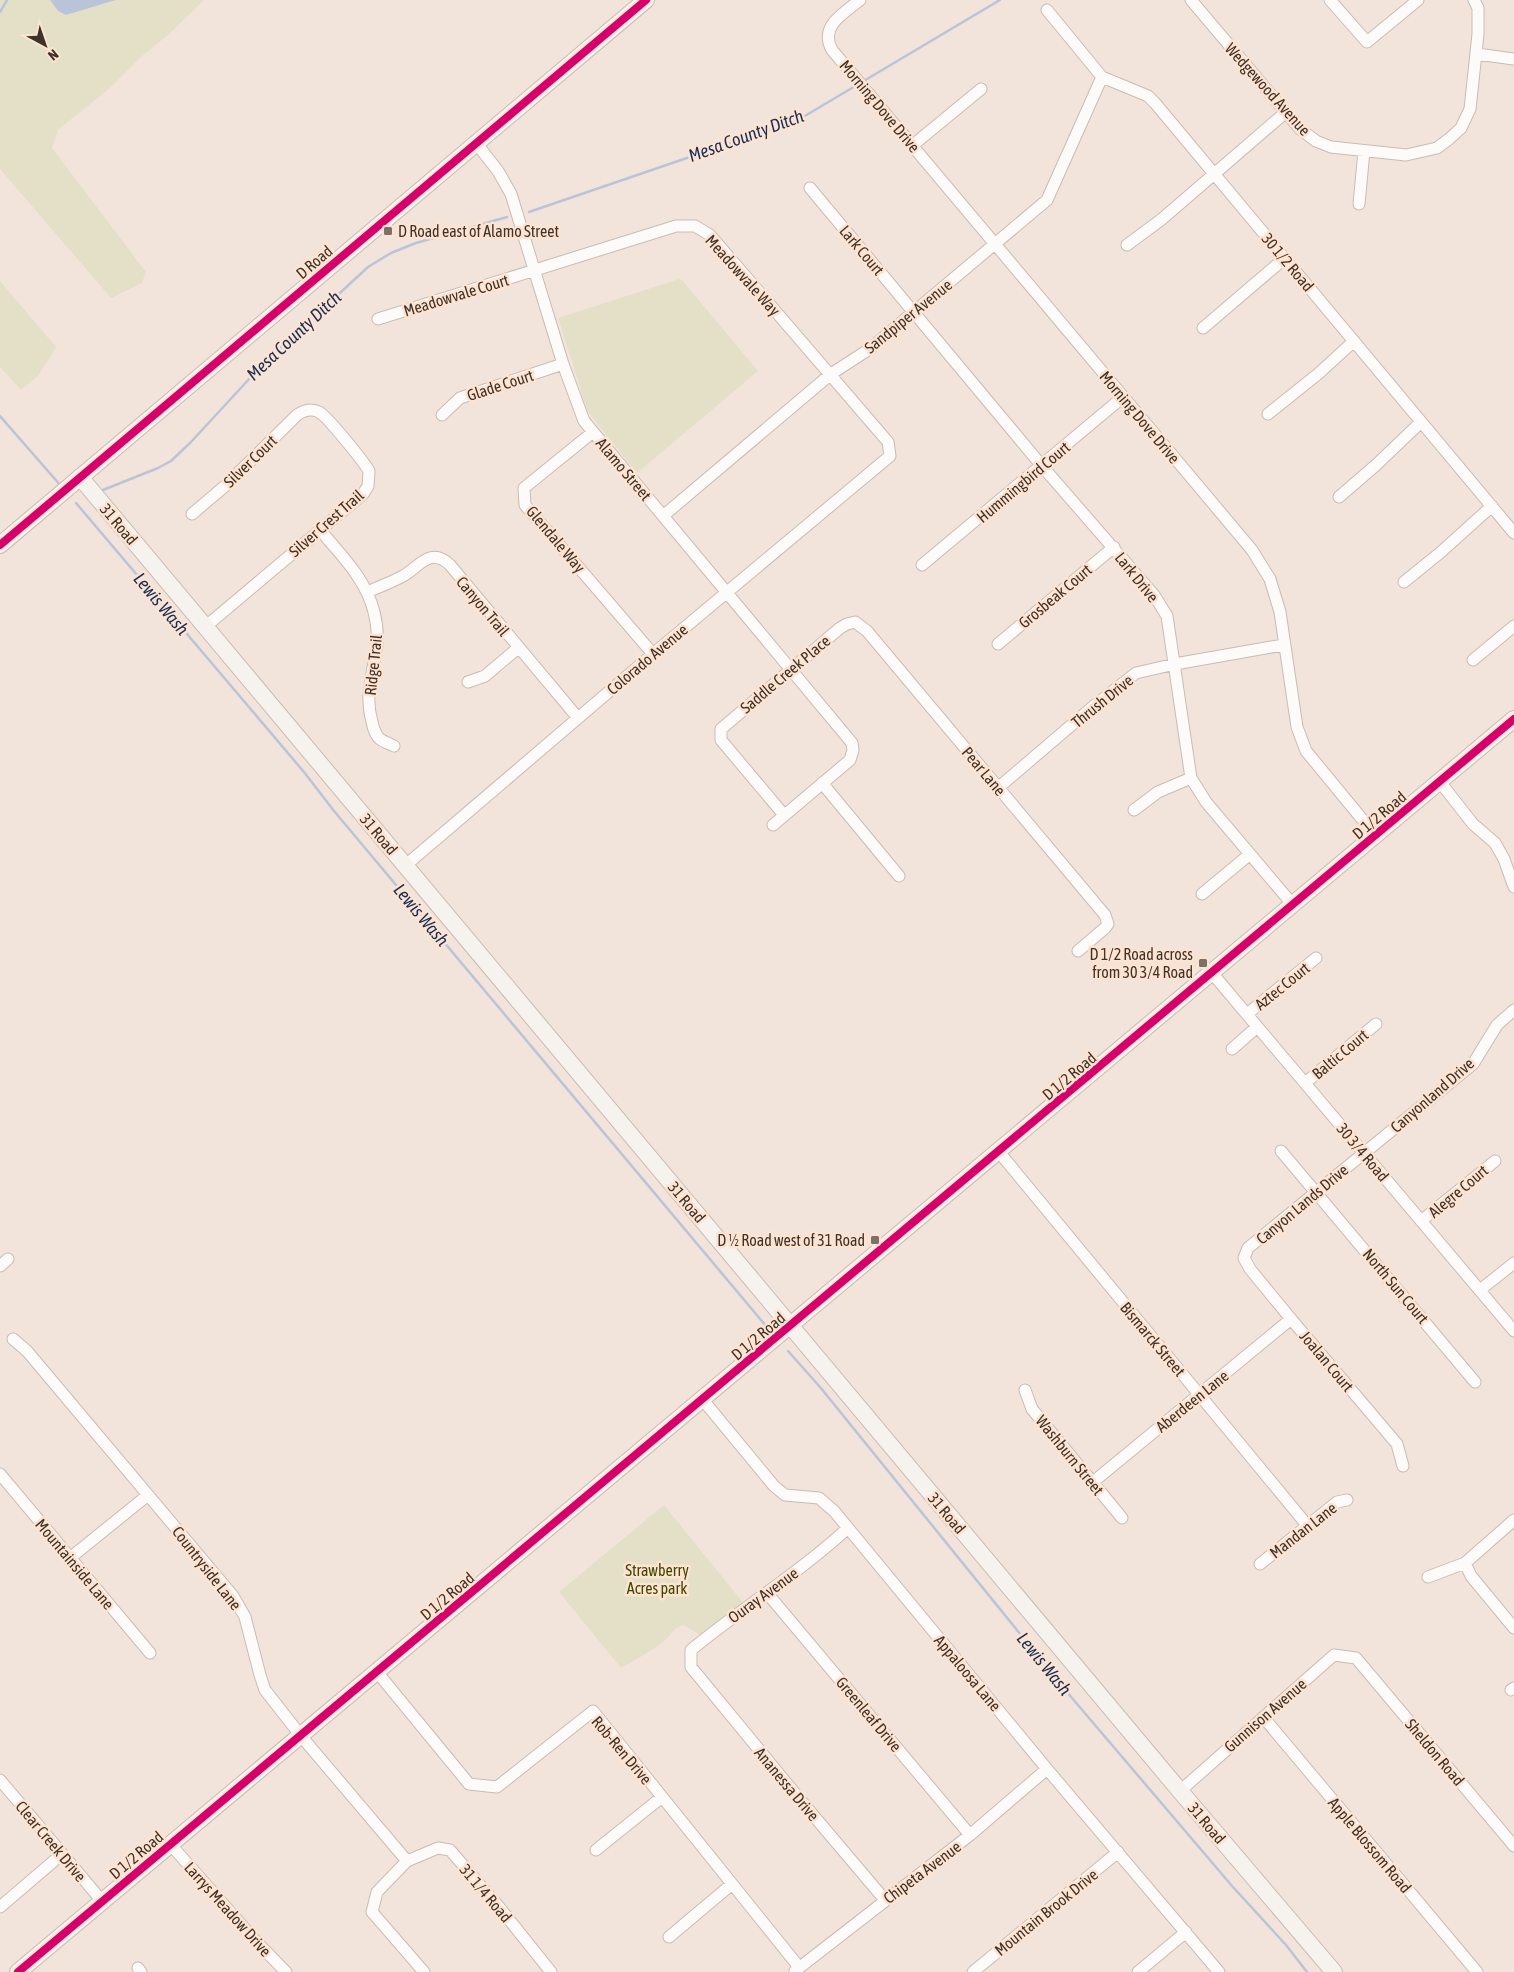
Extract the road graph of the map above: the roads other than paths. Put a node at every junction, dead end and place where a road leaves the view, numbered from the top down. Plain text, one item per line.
1 (646, 0) edge
2 (860, 0) edge
3 (1191, 0) edge
4 (1330, 0) edge
5 (1418, 0) edge
6 (1474, 0) edge
7 (1047, 10) dead end
8 (1477, 54) junction
9 (1514, 59) edge
10 (1102, 77) junction
11 (981, 89) dead end
12 (1286, 112) junction
13 (476, 143) junction
14 (913, 145) junction
15 (1364, 151) junction
16 (1215, 175) junction
17 (810, 188) dead end
18 (1359, 204) dead end
19 (995, 244) junction
20 (1127, 245) dead end
21 (1285, 258) junction
22 (534, 270) junction
23 (913, 312) junction
24 (378, 319) dead end
25 (1203, 328) dead end
26 (1354, 341) junction
27 (563, 364) junction
28 (831, 374) junction
29 (1123, 397) junction
30 (309, 410) joint
31 (1268, 414) dead end
32 (442, 415) dead end
33 (1421, 422) junction
34 (593, 432) junction
35 (890, 456) joint
36 (1042, 466) junction
37 (80, 477) junction
38 (1339, 497) dead end
39 (1492, 506) junction
40 (192, 514) dead end
41 (663, 516) junction
42 (320, 530) junction
43 (1514, 533) edge
44 (0, 545) edge
45 (1114, 547) junction
46 (922, 565) dead end
47 (1404, 582) dead end
48 (367, 592) junction
49 (727, 592) junction
50 (855, 622) joint
51 (205, 626) junction
52 (1514, 626) edge
53 (998, 644) dead end
54 (1284, 645) junction
55 (518, 648) junction
56 (653, 654) junction
57 (1473, 660) dead end
58 (1175, 664) junction
59 (791, 669) junction
60 (468, 682) dead end
61 (578, 718) junction
62 (1514, 719) edge
63 (394, 746) dead end
64 (1191, 778) junction
65 (1440, 782) junction
66 (822, 783) junction
67 (999, 788) junction
68 (1134, 810) dead end
69 (784, 815) junction
70 (773, 825) dead end
71 (1376, 836) junction
72 (1250, 854) junction
73 (406, 865) junction
74 (899, 876) dead end
75 (1514, 887) edge
76 (1202, 894) dead end
77 (1293, 905) junction
78 (1078, 951) dead end
79 (1316, 958) dead end
80 (1212, 973) junction
81 (1514, 1010) edge
82 (1247, 1014) junction
83 (1376, 1024) dead end
84 (1258, 1027) junction
85 (1232, 1049) dead end
86 (1305, 1084) junction
87 (1281, 1151) dead end
88 (999, 1152) junction
89 (1364, 1153) junction
90 (1495, 1161) dead end
91 (1316, 1192) junction
92 (1422, 1221) junction
93 (1244, 1258) joint
94 (1514, 1263) edge
95 (1480, 1290) junction
96 (1291, 1319) junction
97 (791, 1327) junction
98 (1514, 1331) edge
99 (13, 1339) dead end
100 (1475, 1382) dead end
101 (1025, 1390) dead end
102 (1199, 1395) junction
103 (703, 1400) junction
104 (1402, 1466) dead end
105 (0, 1474) edge
106 (1093, 1482) junction
107 (148, 1495) junction
108 (1347, 1500) dead end
109 (1122, 1518) dead end
110 (1514, 1520) edge
111 (1307, 1525) junction
112 (848, 1528) junction
113 (70, 1558) junction
114 (1465, 1562) junction
115 (1260, 1564) dead end
116 (1428, 1578) dead end
117 (767, 1593) junction
118 (1514, 1628) edge
119 (150, 1653) dead end
120 (1356, 1658) joint
121 (691, 1667) joint
122 (377, 1672) junction
123 (1264, 1718) junction
124 (301, 1736) junction
125 (1048, 1769) junction
126 (0, 1780) edge
127 (1180, 1791) junction
128 (662, 1797) junction
129 (970, 1835) junction
130 (171, 1845) junction
131 (1514, 1846) edge
132 (596, 1850) dead end
133 (1118, 1852) junction
134 (62, 1854) junction
135 (406, 1861) junction
136 (732, 1884) junction
137 (885, 1900) junction
138 (102, 1901) junction
139 (0, 1907) edge
140 (1186, 1932) junction
141 (669, 1937) dead end
142 (796, 1969) edge
143 (20, 1971) edge
144 (286, 1972) edge
145 (424, 1972) edge
146 (551, 1972) edge
147 (974, 1972) edge
148 (1138, 1972) edge
149 (1219, 1972) edge
150 (1334, 1972) edge
151 (1477, 1972) edge

1 - 13 street, D Road
2 - 14 street, Morning Dove Drive
3 - 12 street, Wedgewood Avenue
4 - 5 street
6 - 8 street, Wedgewood Avenue
7 - 10 street, 30 1/2 Road
8 - 9 street
8 - 15 street, Wedgewood Avenue
10 - 16 street, 30 1/2 Road
10 - 19 street, Sandpiper Avenue
11 - 14 street
12 - 15 street, Wedgewood Avenue
12 - 16 street
13 - 22 street, Alamo Street
13 - 37 street, D Road
14 - 19 street, Morning Dove Drive
15 - 18 street
16 - 20 street
16 - 21 street, 30 1/2 Road
17 - 23 street, Lark Court
19 - 23 street, Sandpiper Avenue
19 - 29 street, Morning Dove Drive
21 - 25 street
21 - 26 street, 30 1/2 Road
22 - 24 street, Meadowvale Court
22 - 27 street, Alamo Street
22 - 28 street, Meadowvale Way
23 - 28 street, Sandpiper Avenue
23 - 36 street, Lark Drive
26 - 31 street
26 - 33 street, 30 1/2 Road
27 - 32 street, Glade Court
27 - 34 street, Alamo Street
28 - 35 street, Meadowvale Way
28 - 41 street, Sandpiper Avenue
29 - 36 street, Hummingbird Court
29 - 54 street, Morning Dove Drive
30 - 40 street, Silver Court
30 - 42 street, Silver Crest Trail
33 - 38 street
33 - 39 street, 30 1/2 Road
34 - 41 street, Alamo Street
34 - 56 street, Glendale Way
35 - 49 street, Colorado Avenue
36 - 45 street, Lark Drive
36 - 46 street, Hummingbird Court
37 - 44 street, D Road
37 - 51 street, 31 Road
39 - 43 street, 30 1/2 Road
39 - 47 street
41 - 49 street, Alamo Street
42 - 48 street, Ridge Trail
42 - 51 street, Silver Crest Trail
45 - 53 street, Grosbeak Court
45 - 58 street, Lark Drive
48 - 55 street, Canyon Trail
48 - 63 street, Ridge Trail
49 - 56 street, Colorado Avenue
49 - 59 street, Alamo Street
50 - 59 street, Saddle Creek Place
50 - 67 street, Pear Lane
51 - 73 street, 31 Road
52 - 57 street
54 - 58 street, Thrush Drive
54 - 71 street, Morning Dove Drive
55 - 60 street
55 - 61 street, Canyon Trail
56 - 61 street, Colorado Avenue
58 - 64 street, Lark Drive
58 - 67 street, Thrush Drive
59 - 66 street, Alamo Street
59 - 69 street, Saddle Creek Place
61 - 73 street, Colorado Avenue
62 - 65 street, D 1/2 Road
64 - 68 street
64 - 72 street, Lark Drive
65 - 71 street, D 1/2 Road
65 - 75 street
66 - 69 street
66 - 74 street
67 - 78 street, Pear Lane
69 - 70 street
71 - 77 street, D 1/2 Road
72 - 76 street
72 - 77 street, Lark Drive
73 - 97 street, 31 Road
77 - 80 street, D 1/2 Road
79 - 82 street, Aztec Court
80 - 82 street, 30 3/4 Road
80 - 88 street, D 1/2 Road
81 - 89 street, Canyonland Drive
82 - 84 street, 30 3/4 Road
83 - 86 street, Baltic Court
84 - 85 street
84 - 86 street, 30 3/4 Road
86 - 89 street, 30 3/4 Road
87 - 91 street, North Sun Court
88 - 97 street, D 1/2 Road
88 - 102 street, Bismarck Street
89 - 91 street, Canyon Lands Drive
89 - 92 street, 30 3/4 Road
90 - 92 street, Alegre Court
91 - 93 street, Canyon Lands Drive
91 - 100 street, North Sun Court
92 - 95 street, 30 3/4 Road
93 - 96 street, Joalan Court
94 - 95 street
95 - 98 street, 30 3/4 Road
96 - 102 street, Aberdeen Lane
96 - 104 street, Joalan Court
97 - 103 street, D 1/2 Road
97 - 127 street, 31 Road
99 - 107 street, Countryside Lane
101 - 106 street, Washburn Street
102 - 106 street, Aberdeen Lane
102 - 111 street, Bismarck Street
103 - 112 street, Appaloosa Lane
103 - 122 street, D 1/2 Road
105 - 113 street, Mountainside Lane
106 - 109 street, Washburn Street
107 - 113 street
107 - 124 street, Countryside Lane
108 - 111 street, Mandan Lane
110 - 114 street
111 - 115 street, Mandan Lane
112 - 117 street, Ouray Avenue
112 - 125 street, Appaloosa Lane
113 - 119 street, Mountainside Lane
114 - 116 street
114 - 118 street
117 - 121 street, Ouray Avenue
117 - 129 street, Greenleaf Drive
120 - 123 street, Gunnison Avenue
120 - 131 street, Sheldon Road
121 - 137 street, Ananessa Drive
122 - 124 street, D 1/2 Road
122 - 128 street, Rob-Ren Drive
123 - 127 street, Gunnison Avenue
123 - 151 street, Apple Blossom Road
124 - 130 street, D 1/2 Road
124 - 135 street, Countryside Lane
125 - 129 street, Chipeta Avenue
125 - 133 street, Appaloosa Lane
126 - 134 street, Clear Creek Drive
127 - 150 street, 31 Road
128 - 132 street
128 - 136 street, Rob-Ren Drive
129 - 137 street, Chipeta Avenue
130 - 138 street, D 1/2 Road
130 - 144 street, Larrys Meadow Drive
133 - 140 street, Appaloosa Lane
133 - 147 street, Mountain Brook Drive
134 - 138 street, Clear Creek Drive
134 - 139 street
135 - 145 street
135 - 146 street, 31 1/4 Road
136 - 141 street
136 - 142 street, Rob-Ren Drive
137 - 142 street, Chipeta Avenue
138 - 143 street, D 1/2 Road
140 - 148 street
140 - 149 street, Appaloosa Lane

